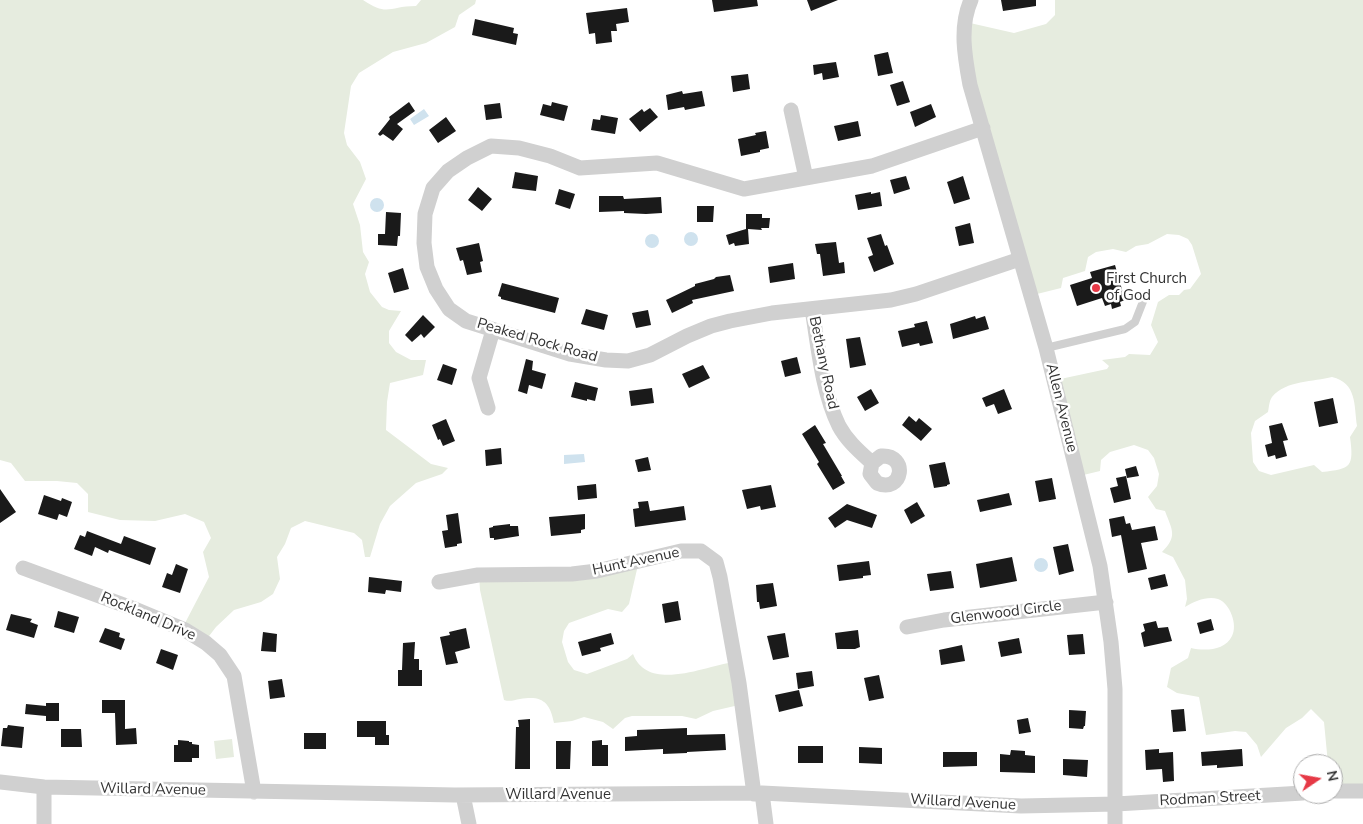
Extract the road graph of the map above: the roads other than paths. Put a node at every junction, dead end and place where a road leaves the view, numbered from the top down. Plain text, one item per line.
1 (971, 0) edge
2 (792, 110) dead end
3 (983, 128) junction
4 (806, 178) junction
5 (1020, 259) junction
6 (1144, 299) dead end
7 (812, 309) junction
8 (493, 330) junction
9 (1046, 348) junction
10 (488, 408) dead end
11 (872, 463) dead end
12 (23, 568) dead end
13 (439, 582) dead end
14 (1106, 602) junction
15 (907, 627) dead end
16 (0, 782) edge
17 (44, 787) junction
18 (1343, 791) edge
19 (1363, 791) edge
20 (254, 792) junction
21 (758, 794) junction
22 (463, 795) junction
23 (1293, 795) edge
24 (1116, 804) junction
25 (44, 824) edge
26 (469, 824) edge
27 (766, 824) edge
28 (1115, 824) edge

1 - 3 street, Allen Avenue
2 - 4 street
3 - 4 street, Peaked Rock Road
3 - 5 street, Allen Avenue
4 - 8 street, Peaked Rock Road
5 - 7 street, Peaked Rock Road
5 - 9 street, Allen Avenue
6 - 9 lane
7 - 8 street, Peaked Rock Road
7 - 11 street, Bethany Road
8 - 10 street
9 - 14 street, Allen Avenue
12 - 20 street, Rockland Drive
13 - 21 street, Hunt Avenue
14 - 15 street, Glenwood Circle
14 - 24 street, Allen Avenue
16 - 17 street, Willard Avenue
17 - 20 street, Willard Avenue
17 - 25 street
18 - 19 street
20 - 22 street, Willard Avenue
21 - 22 street, Willard Avenue
21 - 24 street, Willard Avenue
21 - 27 street, Hunt Avenue
22 - 26 street
23 - 24 street, Rodman Street
24 - 28 street, Allen Avenue

